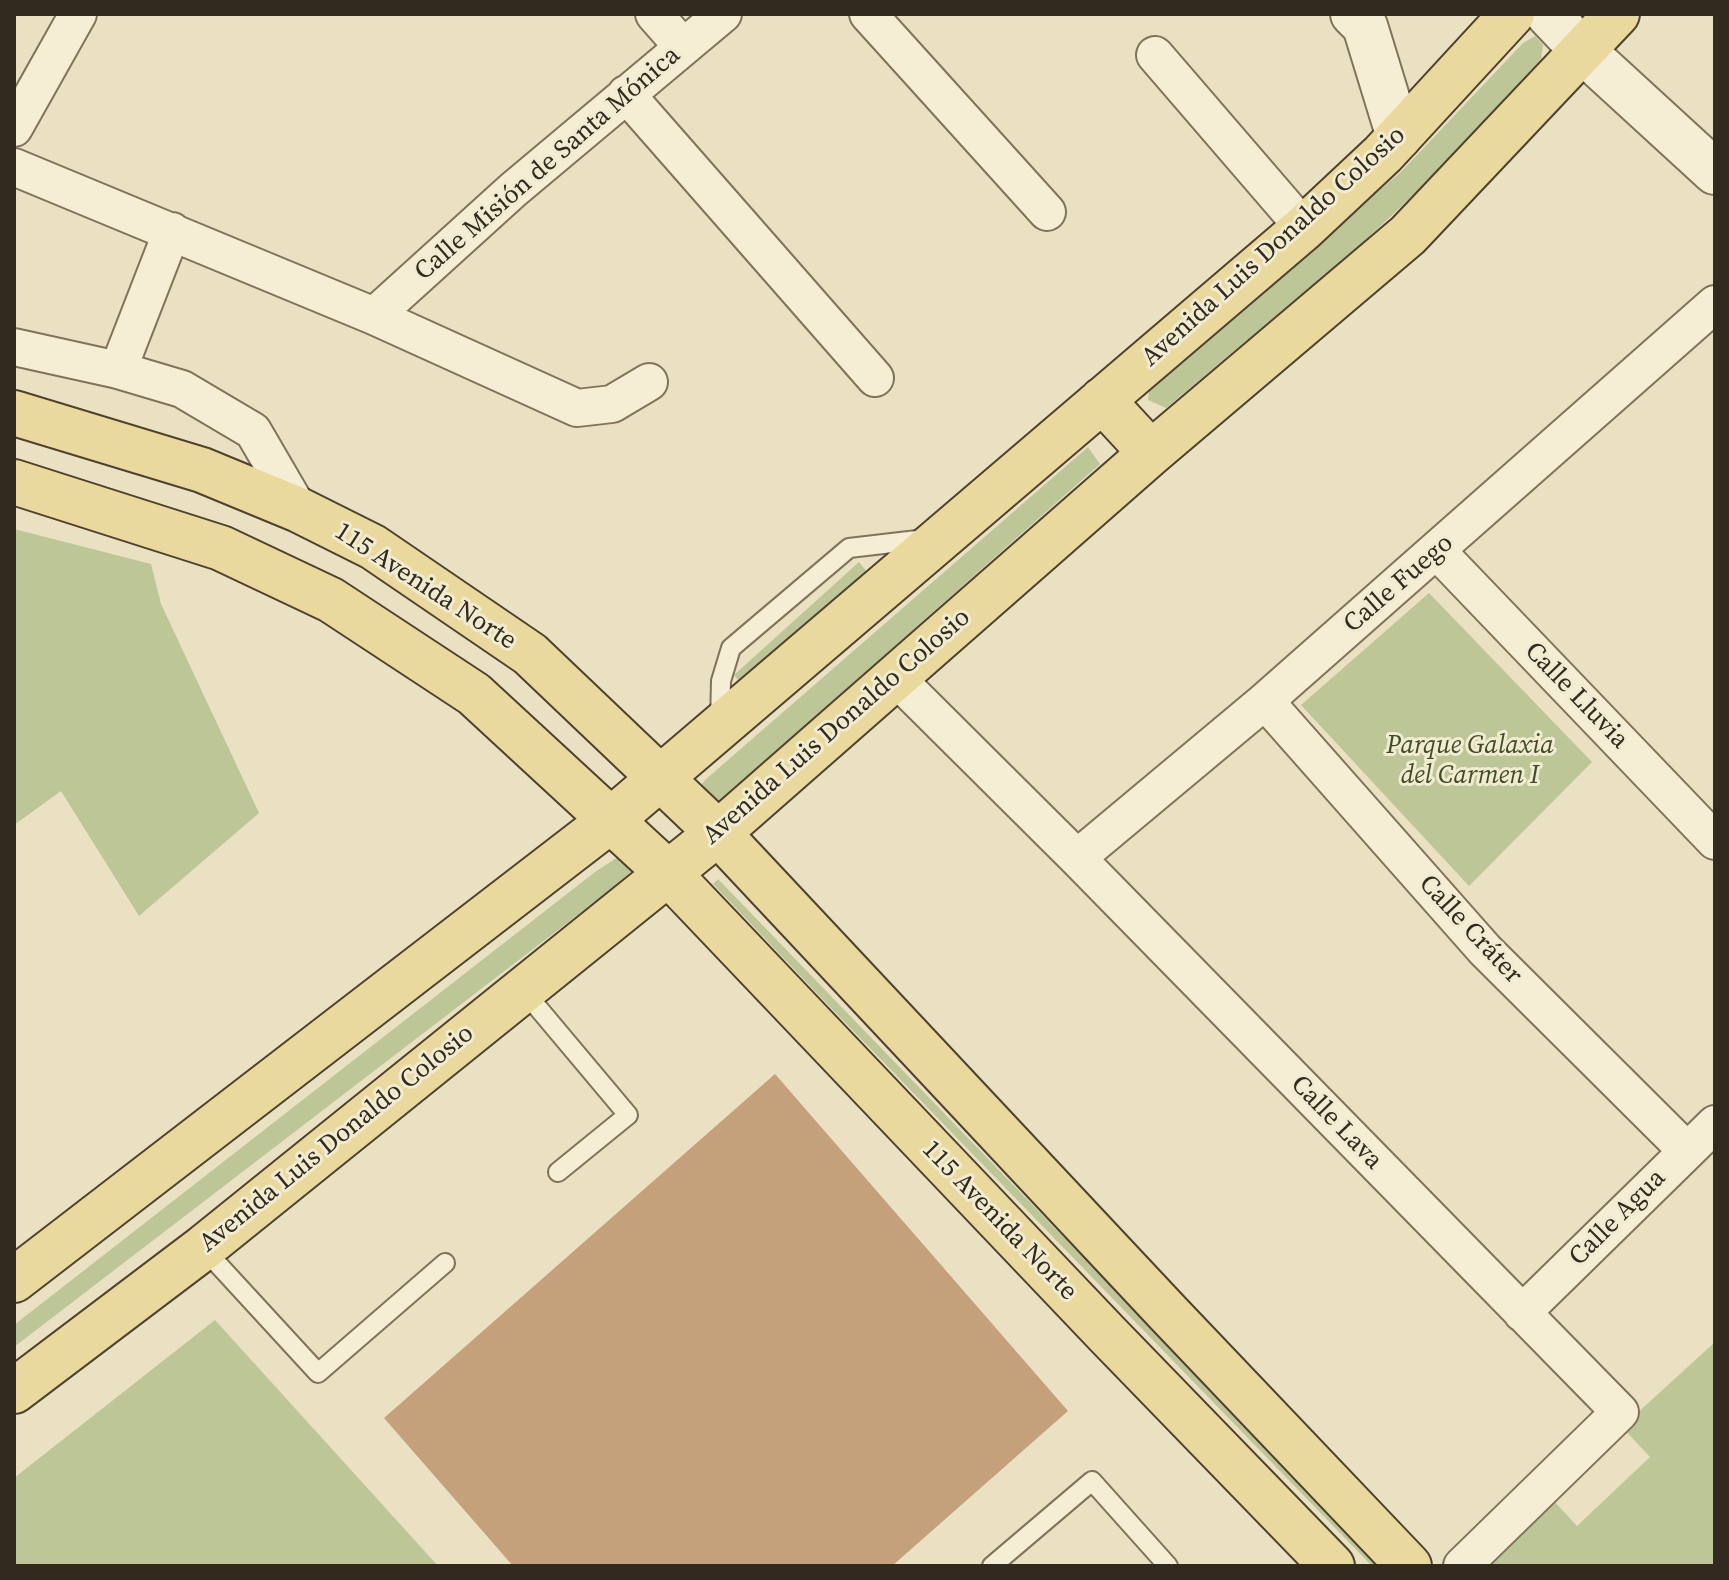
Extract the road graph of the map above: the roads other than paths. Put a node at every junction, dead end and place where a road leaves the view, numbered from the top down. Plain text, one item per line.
1 (78, 14) edge
2 (654, 14) edge
3 (723, 14) edge
4 (868, 14) edge
5 (1353, 14) edge
6 (1512, 14) edge
7 (1548, 14) edge
8 (1617, 14) edge
9 (683, 47) junction
10 (1583, 51) junction
11 (1155, 55) dead end
12 (626, 94) junction
13 (14, 128) edge
14 (1399, 137) junction
15 (14, 167) edge
16 (1715, 172) edge
17 (1047, 212) dead end
18 (1304, 228) junction
19 (172, 231) junction
20 (1715, 304) edge
21 (374, 316) junction
22 (14, 347) edge
23 (118, 370) junction
24 (875, 378) dead end
25 (649, 382) dead end
26 (1102, 400) junction
27 (14, 413) edge
28 (1151, 453) junction
29 (14, 482) edge
30 (299, 510) junction
31 (1437, 551) junction
32 (895, 677) junction
33 (1265, 701) junction
34 (661, 778) junction
35 (611, 820) junction
36 (718, 833) junction
37 (1715, 841) edge
38 (1077, 858) junction
39 (669, 874) junction
40 (523, 990) junction
41 (1715, 1124) edge
42 (1686, 1150) junction
43 (558, 1172) dead end
44 (203, 1248) junction
45 (445, 1263) dead end
46 (14, 1280) edge
47 (1522, 1313) junction
48 (14, 1391) edge
49 (992, 1566) edge
50 (1168, 1566) edge
51 (1332, 1566) edge
52 (1409, 1566) edge
53 (1462, 1566) edge

1 - 13 street
2 - 9 street
3 - 9 street, Calle Misión de Santa Mónica
4 - 17 street
5 - 14 street
6 - 14 main road, Avenida Luis Donaldo Colosio
7 - 10 street
8 - 10 main road, Avenida Luis Donaldo Colosio
9 - 12 street, Calle Misión de Santa Mónica
10 - 16 street
10 - 28 main road, Avenida Luis Donaldo Colosio
11 - 18 street
12 - 21 street, Calle Misión de Santa Mónica
12 - 24 street
14 - 18 main road, Avenida Luis Donaldo Colosio
15 - 19 street
18 - 26 main road, Avenida Luis Donaldo Colosio
19 - 21 street
19 - 23 street
20 - 31 street, Calle Fuego
21 - 25 street
22 - 23 street
23 - 30 street
26 - 28 main road
26 - 34 main road, Avenida Luis Donaldo Colosio
27 - 30 main road, 115 Avenida Norte
28 - 32 main road, Avenida Luis Donaldo Colosio
29 - 35 main road
30 - 34 main road, 115 Avenida Norte
31 - 33 street, Calle Fuego
31 - 37 street, Calle Lluvia
32 - 36 main road, Avenida Luis Donaldo Colosio
32 - 38 street, Calle Lava
33 - 38 street, Calle Fuego
33 - 42 street, Calle Cráter
34 - 35 main road, Avenida Luis Donaldo Colosio
34 - 36 main road, 115 Avenida Norte
35 - 39 main road, 115 Avenida Norte
35 - 46 main road, Avenida Luis Donaldo Colosio
36 - 39 main road, Avenida Luis Donaldo Colosio
36 - 52 main road
38 - 47 street, Calle Lava
39 - 40 main road, Avenida Luis Donaldo Colosio
39 - 51 main road, 115 Avenida Norte
40 - 43 lane
40 - 44 main road, Avenida Luis Donaldo Colosio
41 - 42 street, Calle Agua
42 - 47 street, Calle Agua
44 - 45 lane
44 - 48 main road, Avenida Luis Donaldo Colosio
47 - 53 street, Calle Lava
49 - 50 lane

